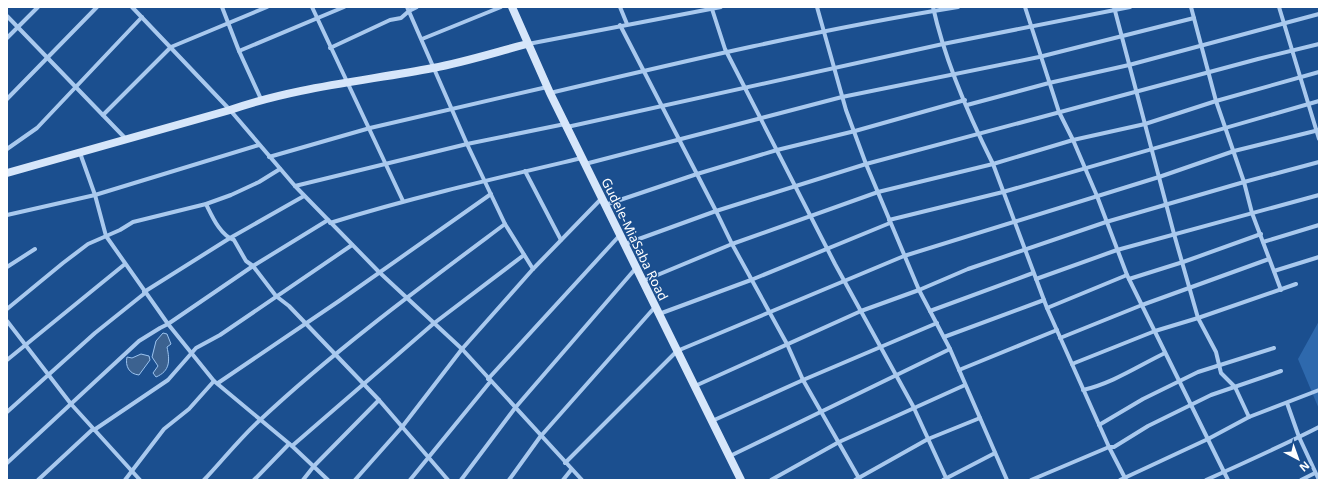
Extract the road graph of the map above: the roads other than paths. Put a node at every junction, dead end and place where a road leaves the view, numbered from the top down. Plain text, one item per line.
1 (38, 7) edge
2 (97, 7) edge
3 (132, 7) edge
4 (222, 7) edge
5 (267, 7) edge
6 (312, 7) edge
7 (344, 7) edge
8 (417, 7) edge
9 (501, 7) edge
10 (512, 7) edge
11 (620, 7) edge
12 (721, 7) edge
13 (817, 7) edge
14 (958, 7) edge
15 (1025, 7) edge
16 (1130, 7) edge
17 (1191, 7) edge
18 (1279, 7) edge
19 (408, 9) edge
20 (712, 9) junction
21 (933, 9) edge
22 (1115, 9) edge
23 (1319, 14) edge
24 (7, 16) edge
25 (142, 17) junction
26 (317, 18) junction
27 (1194, 18) junction
28 (228, 24) junction
29 (627, 24) junction
30 (1284, 24) junction
31 (620, 25) junction
32 (18, 27) junction
33 (1031, 28) junction
34 (824, 30) junction
35 (1122, 37) junction
36 (7, 38) edge
37 (422, 38) junction
38 (527, 44) junction
39 (943, 44) junction
40 (1319, 44) edge
41 (1201, 45) junction
42 (171, 47) junction
43 (330, 48) junction
44 (239, 51) junction
45 (727, 51) junction
46 (1291, 51) junction
47 (1040, 57) junction
48 (48, 58) junction
49 (1129, 65) junction
50 (434, 68) junction
51 (834, 68) junction
52 (643, 71) junction
53 (1208, 72) junction
54 (1319, 72) edge
55 (955, 73) junction
56 (1300, 77) junction
57 (347, 82) junction
58 (1049, 83) junction
59 (76, 87) junction
60 (745, 87) junction
61 (548, 90) junction
62 (1137, 92) junction
63 (842, 97) junction
64 (7, 99) edge
65 (261, 99) junction
66 (965, 100) junction
67 (1216, 101) junction
68 (1319, 101) edge
69 (1309, 104) junction
70 (661, 105) junction
71 (967, 105) junction
72 (451, 108) junction
73 (230, 110) junction
74 (1059, 112) junction
75 (102, 115) junction
76 (761, 117) junction
77 (1145, 124) junction
78 (566, 126) junction
79 (1225, 127) junction
80 (370, 128) junction
81 (855, 131) junction
82 (1318, 131) edge
83 (978, 135) junction
84 (1319, 139) edge
85 (126, 140) junction
86 (1073, 140) junction
87 (679, 141) junction
88 (467, 144) junction
89 (259, 145) junction
90 (7, 149) edge
91 (778, 150) junction
92 (1152, 151) junction
93 (1234, 151) junction
94 (80, 153) junction
95 (269, 157) junction
96 (583, 161) junction
97 (1319, 162) edge
98 (387, 164) junction
99 (866, 164) junction
100 (993, 164) junction
101 (280, 169) junction
102 (1085, 169) junction
103 (525, 171) junction
104 (7, 173) edge
105 (697, 174) junction
106 (1159, 177) junction
107 (484, 179) junction
108 (1244, 182) junction
109 (295, 186) junction
110 (795, 186) junction
111 (878, 192) junction
112 (1003, 192) junction
113 (491, 194) junction
114 (96, 195) junction
115 (1319, 195) edge
116 (304, 196) junction
117 (1097, 196) junction
118 (403, 201) junction
119 (604, 201) junction
120 (206, 204) junction
121 (1166, 205) junction
122 (716, 211) junction
123 (1252, 213) junction
124 (7, 215) edge
125 (810, 215) junction
126 (329, 221) junction
127 (890, 221) junction
128 (1014, 222) junction
129 (1106, 222) junction
130 (505, 224) junction
131 (1319, 225) edge
132 (1174, 234) junction
133 (1261, 234) junction
134 (620, 235) junction
135 (106, 236) junction
136 (230, 238) junction
137 (561, 240) junction
138 (1264, 242) junction
139 (624, 244) junction
140 (732, 244) junction
141 (352, 245) junction
142 (827, 248) junction
143 (35, 249) dead end
144 (1025, 250) junction
145 (1117, 250) junction
146 (524, 255) junction
147 (904, 256) junction
148 (1319, 257) edge
149 (1269, 259) junction
150 (1183, 262) junction
151 (125, 264) junction
152 (253, 266) junction
153 (7, 267) edge
154 (636, 268) junction
155 (534, 269) junction
156 (1274, 271) junction
157 (379, 272) junction
158 (1033, 273) junction
159 (1128, 277) junction
160 (1036, 279) junction
161 (751, 280) junction
162 (844, 280) junction
163 (643, 281) junction
164 (1296, 284) dead end
165 (1189, 289) junction
166 (919, 290) junction
167 (1280, 290) junction
168 (144, 292) junction
169 (276, 296) junction
170 (407, 299) junction
171 (1044, 300) junction
172 (1142, 305) junction
173 (1047, 308) junction
174 (7, 309) edge
175 (657, 310) junction
176 (861, 311) junction
177 (930, 311) junction
178 (771, 313) junction
179 (1198, 318) junction
180 (7, 321) edge
181 (305, 323) junction
182 (937, 323) junction
183 (168, 324) junction
184 (433, 324) junction
185 (1057, 330) junction
186 (1154, 331) junction
187 (944, 337) junction
188 (1060, 338) junction
189 (24, 344) junction
190 (787, 344) junction
191 (880, 346) junction
192 (1274, 348) dead end
193 (950, 349) junction
194 (462, 350) junction
195 (677, 351) junction
196 (1165, 353) junction
197 (191, 354) junction
198 (336, 355) junction
199 (7, 360) edge
200 (1072, 364) junction
201 (1219, 365) junction
202 (959, 370) junction
203 (1281, 371) dead end
204 (896, 374) junction
205 (48, 375) junction
206 (489, 380) junction
207 (803, 380) junction
208 (1180, 381) junction
209 (216, 382) junction
210 (364, 384) junction
211 (965, 385) junction
212 (694, 386) junction
213 (1235, 387) junction
214 (1083, 390) junction
215 (1319, 390) edge
216 (379, 400) junction
217 (1287, 403) junction
218 (71, 404) junction
219 (1191, 405) junction
220 (515, 408) junction
221 (914, 408) junction
222 (821, 411) junction
223 (7, 412) edge
224 (1249, 417) junction
225 (980, 418) junction
226 (260, 420) junction
227 (712, 421) junction
228 (1098, 425) junction
229 (402, 427) junction
230 (1319, 427) edge
231 (93, 430) junction
232 (540, 437) junction
233 (1299, 437) junction
234 (928, 439) junction
235 (1208, 439) junction
236 (839, 442) junction
237 (290, 445) junction
238 (1108, 447) junction
239 (995, 453) junction
240 (730, 456) junction
241 (428, 457) junction
242 (7, 463) edge
243 (565, 463) junction
244 (314, 466) junction
245 (571, 470) junction
246 (131, 472) junction
247 (1224, 472) junction
248 (1315, 473) junction
249 (858, 479) edge
250 (945, 479) edge
251 (1125, 479) edge
252 (38, 480) edge
253 (125, 480) edge
254 (140, 480) edge
255 (204, 480) edge
256 (254, 480) edge
257 (303, 480) edge
258 (328, 480) edge
259 (355, 480) edge
260 (410, 480) edge
261 (448, 480) edge
262 (461, 480) edge
263 (509, 480) edge
264 (563, 480) edge
265 (582, 480) edge
266 (741, 480) edge
267 (771, 480) edge
268 (1007, 480) edge
269 (1031, 480) edge
270 (1120, 480) edge
271 (1206, 480) edge
272 (1228, 480) edge
273 (1301, 480) edge
274 (1319, 480) edge

1 - 32 street
2 - 48 street
3 - 25 street
4 - 28 street
5 - 28 street
6 - 26 street
7 - 26 street
8 - 19 street
9 - 37 street
10 - 38 main road, Gudele-MiaSaba Road
11 - 29 street
12 - 20 street
13 - 34 street
14 - 21 street
15 - 33 street
16 - 22 street
17 - 27 street
18 - 30 street
19 - 37 street
19 - 43 street
20 - 29 street
20 - 45 street
21 - 34 street
21 - 39 street
22 - 33 street
22 - 35 street
23 - 30 street
24 - 32 street
25 - 42 street
25 - 59 street
26 - 43 street
26 - 44 street
27 - 35 street
27 - 41 street
28 - 42 street
28 - 44 street
29 - 31 street
30 - 41 street
30 - 46 street
31 - 38 street
31 - 52 street
32 - 36 street
32 - 48 street
33 - 39 street
33 - 47 street
34 - 45 street
34 - 51 street
35 - 47 street
35 - 49 street
37 - 50 street
38 - 50 main road
38 - 61 main road, Gudele-MiaSaba Road
39 - 51 street
39 - 55 street
40 - 46 street
41 - 49 street
41 - 53 street
42 - 73 street
42 - 75 street
43 - 57 street
44 - 65 street
45 - 52 street
45 - 60 street
46 - 53 street
46 - 56 street
47 - 55 street
47 - 58 street
48 - 59 street
48 - 64 street
49 - 58 street
49 - 62 street
50 - 57 main road
50 - 72 street
51 - 60 street
51 - 63 street
52 - 61 street
52 - 70 street
53 - 62 street
53 - 67 street
54 - 56 street
55 - 63 street
55 - 66 street
56 - 67 street
56 - 69 street
57 - 65 main road
57 - 80 street
58 - 71 street
58 - 74 street
59 - 75 street
59 - 90 street
60 - 70 street
60 - 76 street
61 - 72 street
61 - 78 main road, Gudele-MiaSaba Road
62 - 74 street
62 - 77 street
63 - 76 street
63 - 81 street
65 - 73 main road
66 - 71 street
66 - 81 street
67 - 77 street
67 - 79 street
68 - 69 street
69 - 79 street
69 - 82 street
70 - 78 street
70 - 87 street
71 - 83 street
72 - 80 street
72 - 88 street
73 - 85 main road
73 - 89 street
74 - 83 street
74 - 86 street
75 - 85 street
76 - 87 street
76 - 91 street
77 - 86 street
77 - 92 street
78 - 88 street
78 - 96 main road, Gudele-MiaSaba Road
79 - 92 street
79 - 93 street
80 - 95 street
80 - 98 street
81 - 91 street
81 - 99 street
82 - 84 street
82 - 93 street
83 - 99 street
83 - 100 street
85 - 94 main road
86 - 100 street
86 - 102 street
87 - 96 street
87 - 105 street
88 - 98 street
88 - 107 street
89 - 95 street
89 - 114 street
91 - 105 street
91 - 110 street
92 - 102 street
92 - 106 street
93 - 106 street
93 - 108 street
94 - 104 main road
94 - 114 street
95 - 101 street
96 - 103 street
96 - 119 main road, Gudele-MiaSaba Road
97 - 108 street
98 - 109 street
98 - 118 street
99 - 110 street
99 - 111 street
100 - 111 street
100 - 112 street
101 - 109 street
101 - 120 street
102 - 112 street
102 - 117 street
103 - 107 street
103 - 137 street
105 - 119 street
105 - 122 street
106 - 117 street
106 - 121 street
107 - 113 street
107 - 118 street
108 - 121 street
108 - 123 street
109 - 116 street
110 - 122 street
110 - 125 street
111 - 125 street
111 - 127 street
112 - 127 street
112 - 128 street
113 - 130 street
113 - 157 street
114 - 124 street
114 - 135 street
115 - 123 street
116 - 126 street
116 - 136 street
117 - 128 street
117 - 129 street
118 - 126 street
119 - 134 main road, Gudele-MiaSaba Road
119 - 137 street
120 - 135 street
120 - 136 street
121 - 129 street
121 - 132 street
122 - 139 street
122 - 140 street
123 - 132 street
123 - 133 street
125 - 140 street
125 - 142 street
126 - 141 street
126 - 152 street
127 - 142 street
127 - 147 street
128 - 144 street
128 - 147 street
129 - 144 street
129 - 145 street
130 - 146 street
130 - 170 street
131 - 138 street
132 - 145 street
132 - 150 street
133 - 138 street
133 - 150 street
134 - 139 main road, Gudele-MiaSaba Road
134 - 206 street
135 - 151 street
135 - 174 street
136 - 152 street
136 - 168 street
137 - 155 street
138 - 149 street
139 - 154 main road, Gudele-MiaSaba Road
140 - 161 street
140 - 163 street
141 - 157 street
141 - 169 street
142 - 161 street
142 - 162 street
143 - 153 street
144 - 158 street
144 - 166 street
145 - 159 street
145 - 160 street
146 - 155 street
146 - 184 street
147 - 162 street
147 - 166 street
148 - 156 street
149 - 156 street
149 - 165 street
150 - 159 street
150 - 165 street
151 - 168 street
151 - 189 street
152 - 169 street
152 - 183 street
154 - 163 main road, Gudele-MiaSaba Road
154 - 220 street
155 - 194 street
156 - 167 street
157 - 170 street
157 - 181 street
158 - 160 street
158 - 177 street
159 - 172 street
159 - 173 street
160 - 171 street
161 - 175 street
161 - 178 street
162 - 176 street
162 - 178 street
163 - 175 main road, Gudele-MiaSaba Road
164 - 167 street
165 - 172 street
165 - 179 street
166 - 176 street
166 - 177 street
167 - 179 street
168 - 183 street
168 - 205 street
169 - 181 street
169 - 197 street
170 - 184 street
170 - 198 street
171 - 173 street
171 - 187 street
172 - 186 street
172 - 188 street
173 - 185 street
175 - 195 main road, Gudele-MiaSaba Road
175 - 232 street
176 - 190 street
176 - 191 street
177 - 182 street
178 - 190 street
178 - 195 street
179 - 186 street
179 - 201 street
180 - 189 street
181 - 198 street
181 - 209 street
182 - 187 street
182 - 191 street
183 - 197 street
183 - 218 street
184 - 194 street
184 - 210 street
185 - 188 street
185 - 202 street
186 - 196 street
186 - 200 street
187 - 193 street
188 - 200 street
189 - 199 street
189 - 205 street
190 - 207 street
190 - 212 street
191 - 204 street
191 - 207 street
192 - 201 street
193 - 202 street
193 - 204 street
194 - 206 street
194 - 229 street
195 - 212 main road, Gudele-MiaSaba Road
195 - 243 street
196 - 208 street
196 - 214 street
197 - 209 street
197 - 231 street
198 - 210 street
198 - 226 street
200 - 214 street
201 - 208 street
201 - 213 street
202 - 211 street
203 - 213 street
204 - 221 street
204 - 222 street
205 - 218 street
205 - 223 street
206 - 220 street
206 - 241 street
207 - 222 street
207 - 227 street
208 - 219 street
208 - 228 street
209 - 226 street
209 - 246 street
210 - 216 street
210 - 237 street
211 - 221 street
211 - 225 street
212 - 227 main road, Gudele-MiaSaba Road
213 - 219 street
213 - 224 street
214 - 228 street
215 - 217 street
216 - 229 street
216 - 244 street
217 - 224 street
217 - 233 street
218 - 231 street
218 - 242 street
219 - 235 street
219 - 238 street
220 - 232 street
220 - 262 street
221 - 234 street
221 - 236 street
222 - 236 street
222 - 240 street
224 - 235 street
225 - 234 street
225 - 239 street
226 - 237 street
226 - 255 street
227 - 240 main road, Gudele-MiaSaba Road
228 - 238 street
229 - 241 street
229 - 259 street
230 - 233 street
231 - 246 street
231 - 252 street
232 - 243 street
232 - 263 street
233 - 247 street
233 - 248 street
234 - 249 street
234 - 250 street
235 - 247 street
235 - 251 street
236 - 249 street
236 - 267 street
237 - 244 street
237 - 256 street
238 - 251 street
238 - 269 street
239 - 250 street
239 - 268 street
240 - 266 main road, Gudele-MiaSaba Road
241 - 260 street
241 - 261 street
243 - 245 street
244 - 257 street
244 - 258 street
245 - 264 street
245 - 265 street
246 - 253 street
246 - 254 street
247 - 271 street
247 - 272 street
248 - 273 street
248 - 274 street
251 - 270 street

